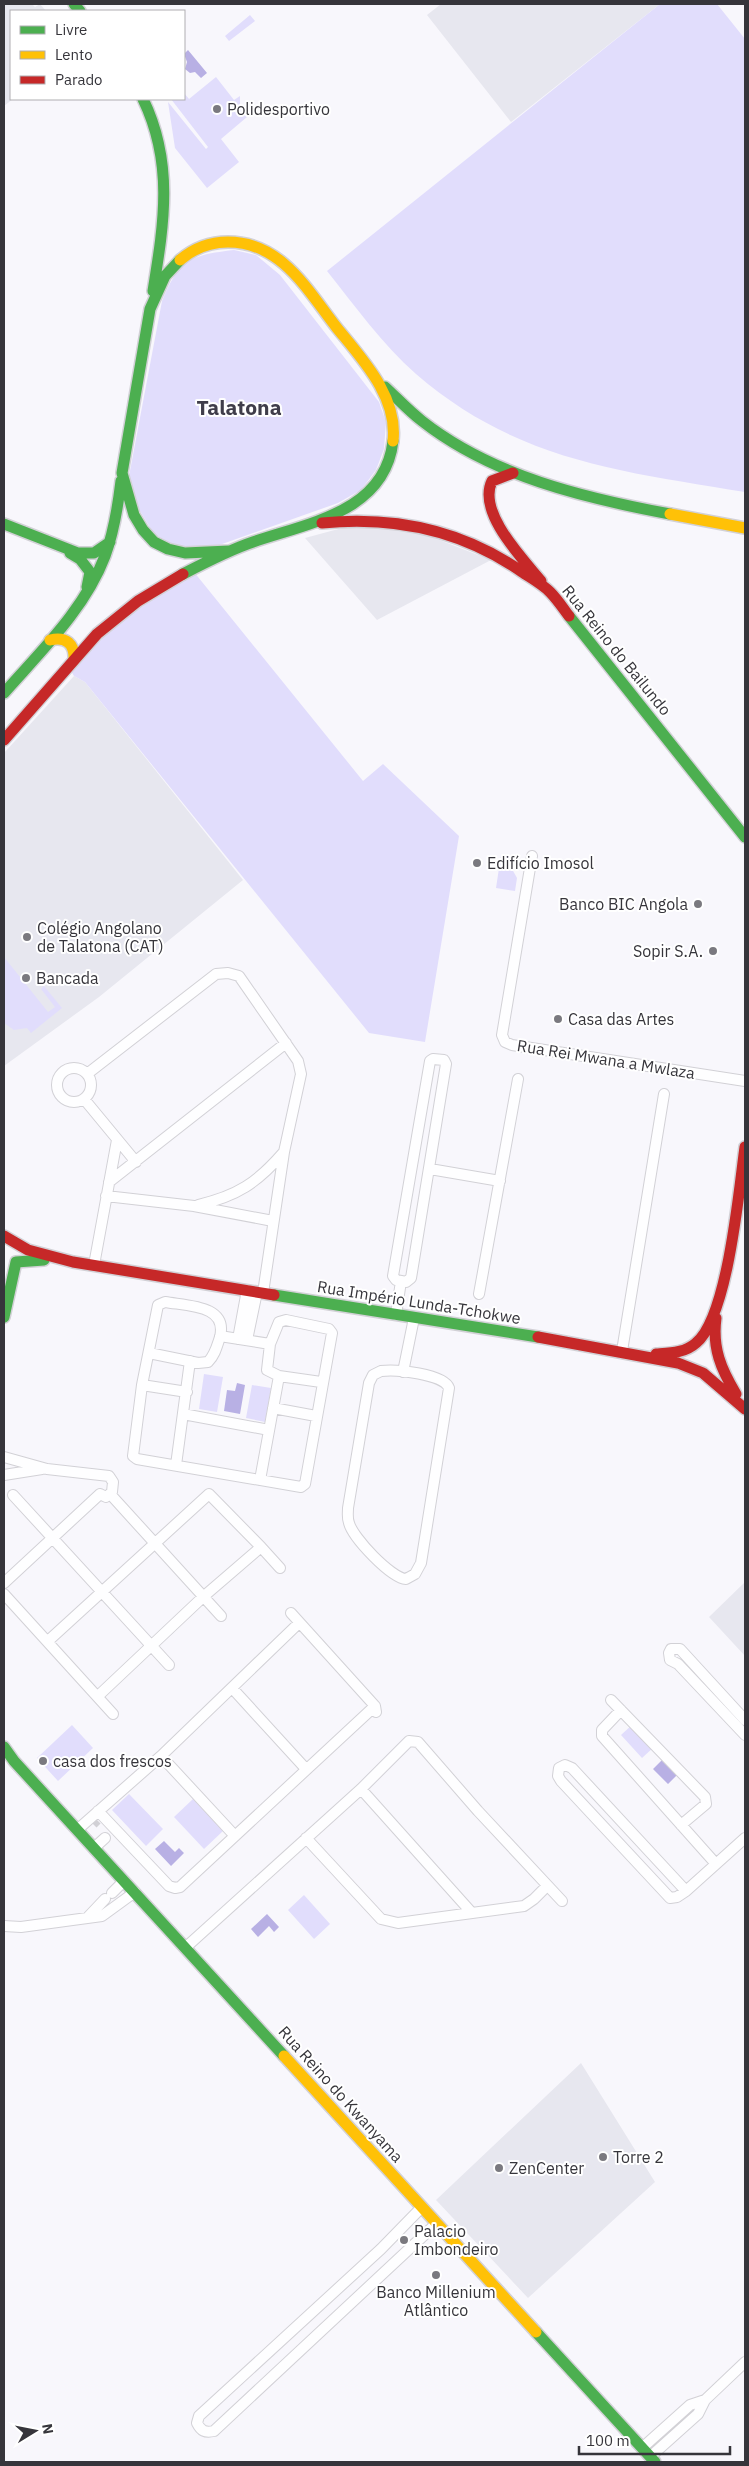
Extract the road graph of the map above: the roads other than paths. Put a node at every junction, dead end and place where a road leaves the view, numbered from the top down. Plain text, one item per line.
1 (143, 100) edge
2 (150, 310) junction
3 (378, 380) junction
4 (122, 473) junction
5 (513, 473) junction
6 (4, 524) edge
7 (308, 525) junction
8 (745, 528) edge
9 (110, 542) junction
10 (59, 546) junction
11 (229, 551) junction
12 (550, 592) junction
13 (85, 593) junction
14 (50, 640) junction
15 (74, 660) junction
16 (4, 693) edge
17 (4, 740) edge
18 (745, 837) edge
19 (532, 856) dead end
20 (286, 1043) junction
21 (87, 1074) junction
22 (518, 1079) dead end
23 (745, 1082) edge
24 (664, 1094) dead end
25 (84, 1099) junction
26 (117, 1140) junction
27 (745, 1147) edge
28 (284, 1152) junction
29 (136, 1162) junction
30 (430, 1169) junction
31 (500, 1181) junction
32 (109, 1182) junction
33 (106, 1196) junction
34 (194, 1206) junction
35 (273, 1221) junction
36 (4, 1236) edge
37 (9, 1246) edge
38 (4, 1261) edge
39 (16, 1262) junction
40 (73, 1262) junction
41 (94, 1265) junction
42 (401, 1281) junction
43 (723, 1283) junction
44 (255, 1292) junction
45 (479, 1294) dead end
46 (396, 1315) junction
47 (4, 1317) edge
48 (414, 1318) junction
49 (220, 1336) junction
50 (243, 1339) junction
51 (270, 1344) junction
52 (622, 1351) junction
53 (149, 1353) junction
54 (640, 1354) junction
55 (190, 1360) junction
56 (404, 1372) junction
57 (279, 1376) junction
58 (321, 1382) junction
59 (142, 1385) junction
60 (187, 1392) junction
61 (745, 1407) edge
62 (273, 1408) junction
63 (183, 1414) junction
64 (316, 1416) junction
65 (269, 1430) junction
66 (4, 1457) edge
67 (176, 1465) junction
68 (47, 1469) junction
69 (4, 1475) edge
70 (89, 1475) junction
71 (106, 1476) junction
72 (260, 1480) junction
73 (98, 1483) junction
74 (13, 1494) dead end
75 (100, 1494) junction
76 (111, 1495) junction
77 (53, 1539) junction
78 (154, 1542) junction
79 (261, 1547) junction
80 (280, 1568) dead end
81 (4, 1583) edge
82 (101, 1592) junction
83 (4, 1594) edge
84 (203, 1597) junction
85 (291, 1613) dead end
86 (221, 1616) dead end
87 (299, 1623) junction
88 (48, 1641) junction
89 (152, 1646) junction
90 (169, 1665) dead end
91 (232, 1688) junction
92 (98, 1696) junction
93 (611, 1700) dead end
94 (621, 1710) junction
95 (113, 1714) dead end
96 (745, 1720) edge
97 (745, 1735) edge
98 (4, 1746) edge
99 (161, 1756) junction
100 (306, 1769) junction
101 (361, 1789) junction
102 (97, 1818) junction
103 (681, 1825) junction
104 (80, 1832) junction
105 (110, 1833) junction
106 (235, 1836) junction
107 (306, 1838) junction
108 (745, 1838) edge
109 (94, 1848) junction
110 (716, 1864) junction
111 (124, 1881) junction
112 (547, 1886) junction
113 (686, 1891) junction
114 (135, 1892) junction
115 (562, 1902) dead end
116 (472, 1913) junction
117 (88, 1917) junction
118 (4, 1926) edge
119 (185, 1948) junction
120 (422, 2207) junction
121 (437, 2223) junction
122 (745, 2362) edge
123 (649, 2456) edge

1 - 2 street
2 - 3 street
2 - 4 street
3 - 5 street
3 - 7 street
4 - 9 street
4 - 11 street
5 - 8 street
5 - 12 street
6 - 10 street
7 - 11 street
7 - 12 street, Rua Reino do Bailundo
9 - 10 street
9 - 13 street
10 - 13 street
11 - 15 street
12 - 18 street, Rua Reino do Bailundo
13 - 14 street
14 - 15 street
14 - 16 street
15 - 17 street
19 - 23 street, Rua Rei Mwana a Mwlaza
20 - 21 street
20 - 28 street
20 - 29 street
21 - 25 street
21 - 25 street
22 - 31 street
24 - 52 street
25 - 26 street
26 - 29 street
26 - 32 street
27 - 43 street
28 - 34 street
28 - 35 street
29 - 32 street
30 - 31 street
30 - 42 street
30 - 42 street
31 - 45 street
32 - 33 street
33 - 34 street
33 - 41 street
34 - 35 street
35 - 44 street
36 - 37 street, Rua Império Lunda-Tchokwe
37 - 39 street
37 - 40 street, Rua Império Lunda-Tchokwe
38 - 39 street, Rua Império Lunda-Tchokwe
39 - 40 street, Rua Império Lunda-Tchokwe
39 - 47 street
40 - 41 street, Rua Império Lunda-Tchokwe
41 - 44 street, Rua Império Lunda-Tchokwe
42 - 46 street
43 - 54 street
43 - 61 street
44 - 46 street, Rua Império Lunda-Tchokwe
44 - 50 street
46 - 48 street, Rua Império Lunda-Tchokwe
48 - 52 street, Rua Império Lunda-Tchokwe
48 - 56 street
49 - 50 street
49 - 53 street
49 - 55 street
50 - 51 street
51 - 57 street
51 - 58 street
52 - 54 street, Rua Império Lunda-Tchokwe
53 - 55 street
53 - 59 street
54 - 61 street, Rua Império Lunda-Tchokwe
55 - 60 street
56 - 56 street
57 - 58 street
57 - 62 street
58 - 64 street
59 - 60 street
59 - 67 street
60 - 63 street
62 - 64 street
62 - 65 street
63 - 65 street
63 - 67 street
64 - 72 street
65 - 72 street
66 - 68 street
67 - 72 street
68 - 69 street
68 - 70 street
70 - 71 street
70 - 73 street
71 - 73 street
71 - 76 street
73 - 75 street
74 - 77 street
75 - 76 street
75 - 77 street
76 - 78 street
77 - 81 street
77 - 82 street
78 - 79 street
78 - 82 street
78 - 84 street
79 - 80 street
79 - 84 street
82 - 88 street
82 - 89 street
83 - 88 street
84 - 86 street
84 - 89 street
85 - 87 street
87 - 91 street
87 - 100 street
88 - 92 street
89 - 90 street
89 - 92 street
91 - 99 street
91 - 100 street
92 - 95 street
93 - 94 street
94 - 103 street
94 - 103 street
96 - 97 street
98 - 104 street, Rua Reino do Kwanyama
99 - 102 street
99 - 106 street
100 - 106 street
101 - 107 street
101 - 112 street
101 - 116 street
102 - 104 street
102 - 104 street
102 - 105 street
103 - 110 street
104 - 109 street, Rua Reino do Kwanyama
105 - 106 street
105 - 109 street
107 - 116 street
107 - 119 street
108 - 110 street
109 - 111 street, Rua Reino do Kwanyama
110 - 113 street
111 - 114 street, Rua Reino do Kwanyama
111 - 117 street
112 - 115 street
112 - 116 street
113 - 113 street
114 - 117 street
114 - 119 street, Rua Reino do Kwanyama
117 - 118 street
119 - 120 street, Rua Reino do Kwanyama
120 - 121 street, Rua Reino do Kwanyama
120 - 121 street
121 - 123 street, Rua Reino do Kwanyama
122 - 123 street

